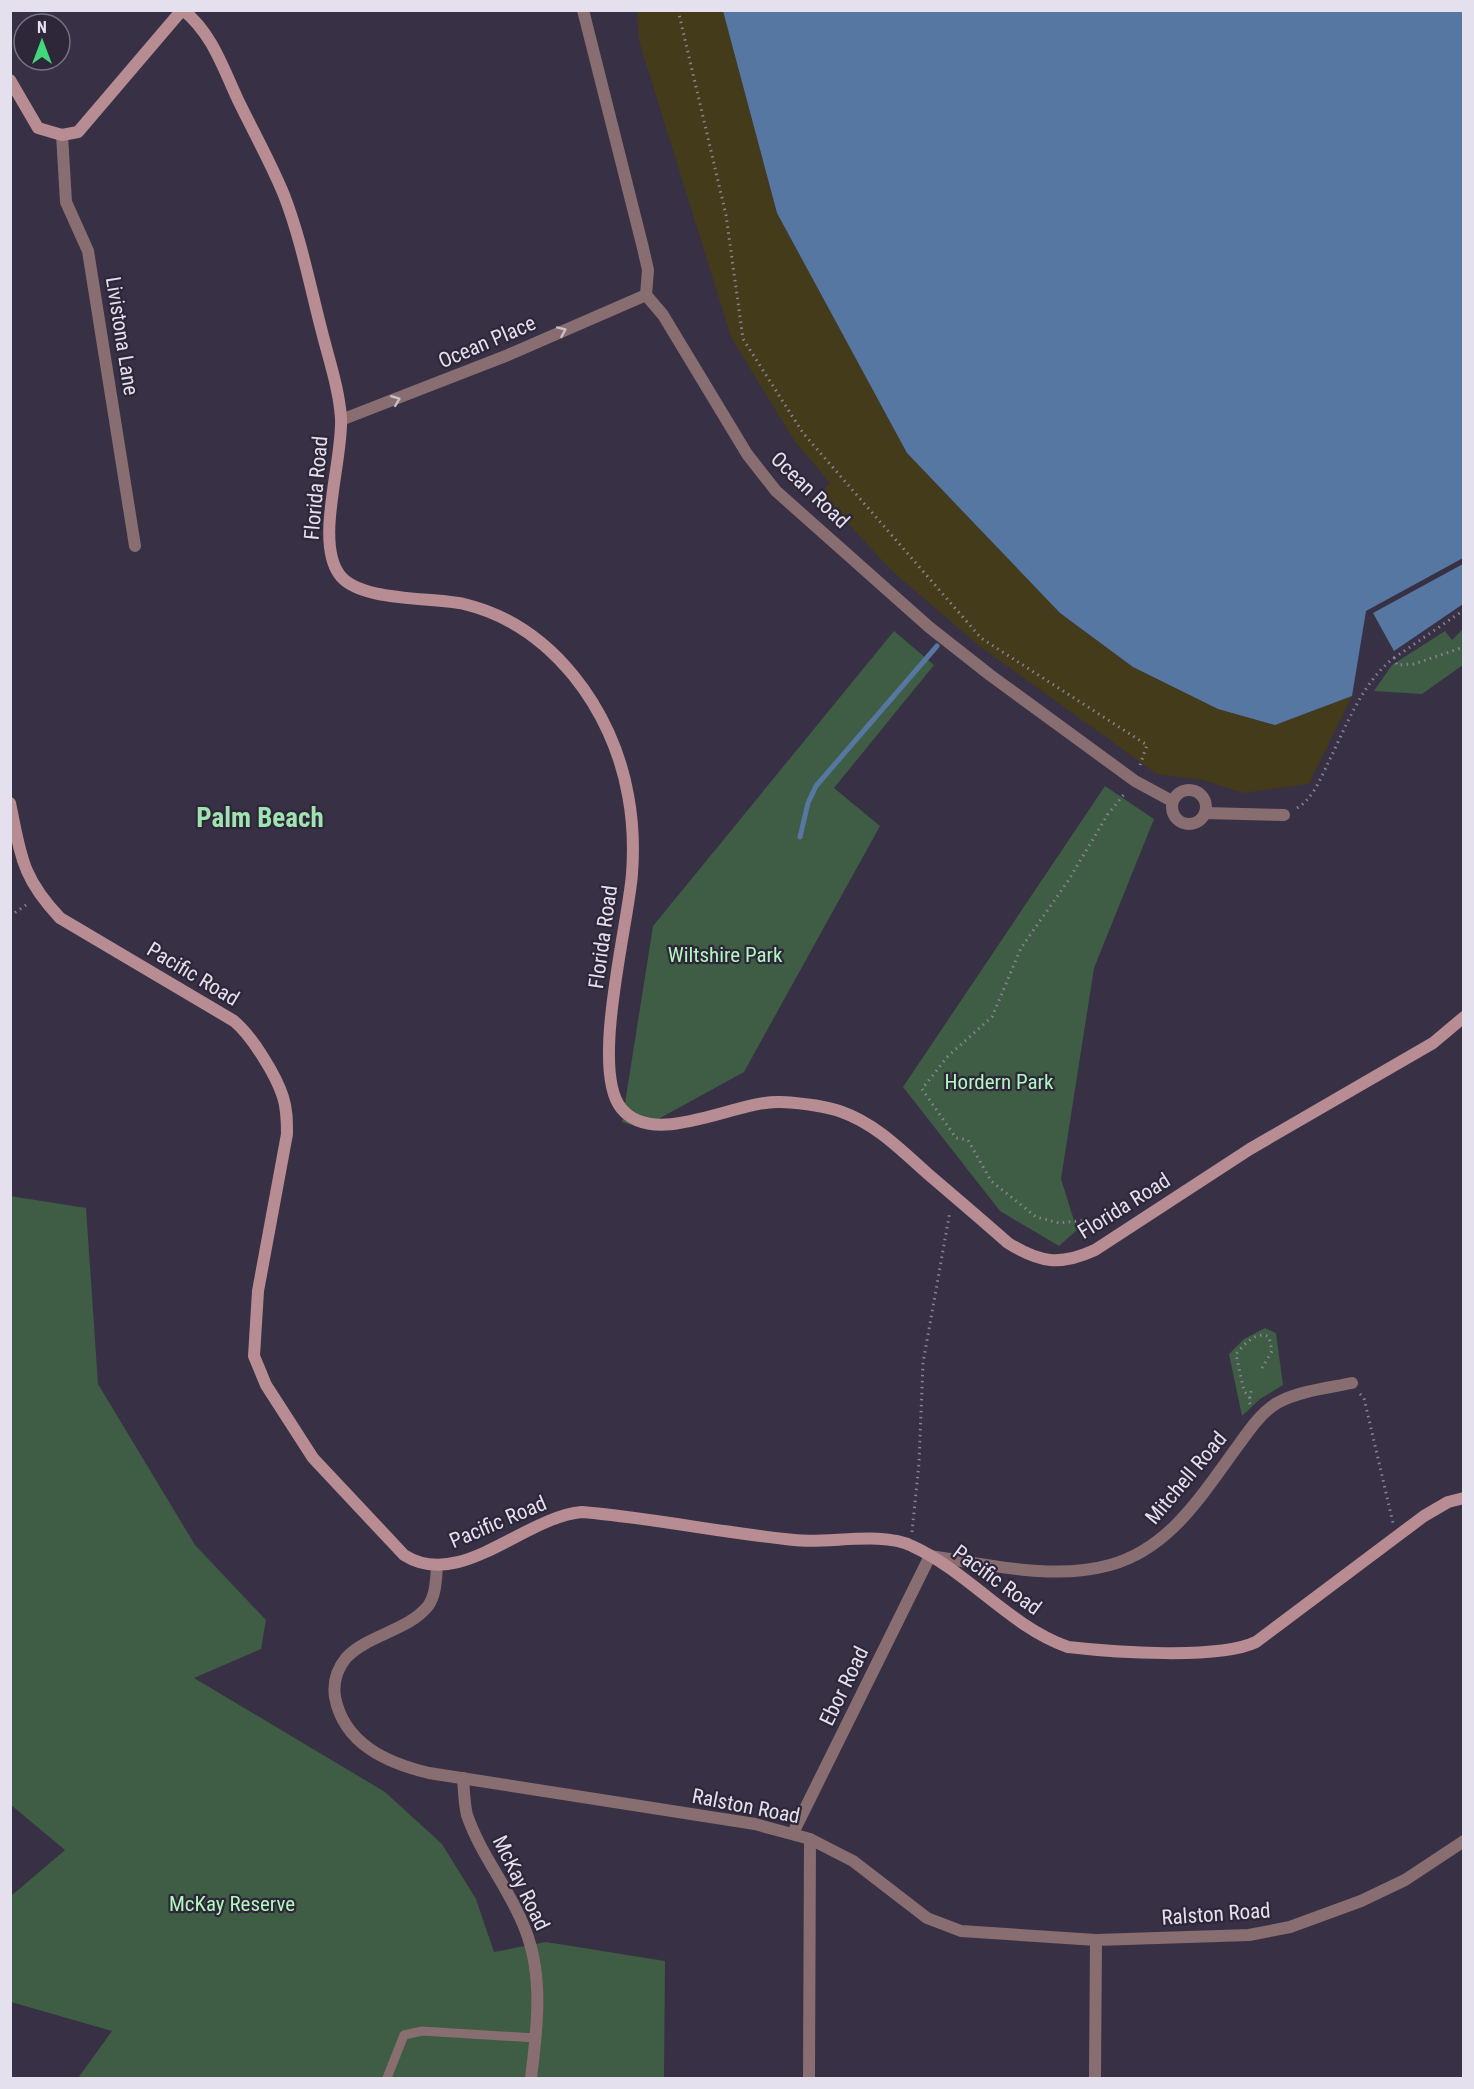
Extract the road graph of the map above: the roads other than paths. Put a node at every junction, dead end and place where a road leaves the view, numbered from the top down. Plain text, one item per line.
1 (183, 10) edge
2 (583, 10) edge
3 (10, 80) edge
4 (62, 135) junction
5 (646, 295) junction
6 (341, 420) junction
7 (135, 546) dead end
8 (1172, 801) junction
9 (10, 802) edge
10 (1205, 813) junction
11 (1284, 815) road end
12 (14, 842) edge
13 (1464, 1017) edge
14 (1352, 1383) road end
15 (1464, 1498) edge
16 (930, 1556) junction
17 (437, 1566) junction
18 (463, 1778) junction
19 (793, 1833) junction
20 (810, 1839) junction
21 (1464, 1842) edge
22 (1096, 1940) junction
23 (536, 2038) junction
24 (387, 2079) edge
25 (531, 2079) edge
26 (809, 2079) edge
27 (1095, 2079) edge

1 - 4 street
1 - 6 street, Florida Road
2 - 5 street
3 - 4 street
4 - 7 street, Livistona Lane
6 -> 5 street, Ocean Place
5 - 8 street, Ocean Road
6 - 13 street, Florida Road
8 - 10 street
8 - 10 street
9 - 12 street, Pacific Road
10 - 11 street
12 - 17 street, Pacific Road
14 - 16 street, Mitchell Road
15 - 16 street, Pacific Road
16 - 17 street, Pacific Road
16 - 19 street, Ebor Road
17 - 18 street, Ralston Road
18 - 19 street, Ralston Road
18 - 23 street, McKay Road
19 - 20 street, Ralston Road
20 - 22 street, Ralston Road
20 - 26 street
21 - 22 street, Ralston Road
22 - 27 street
23 - 24 lane
23 - 25 street, McKay Road

